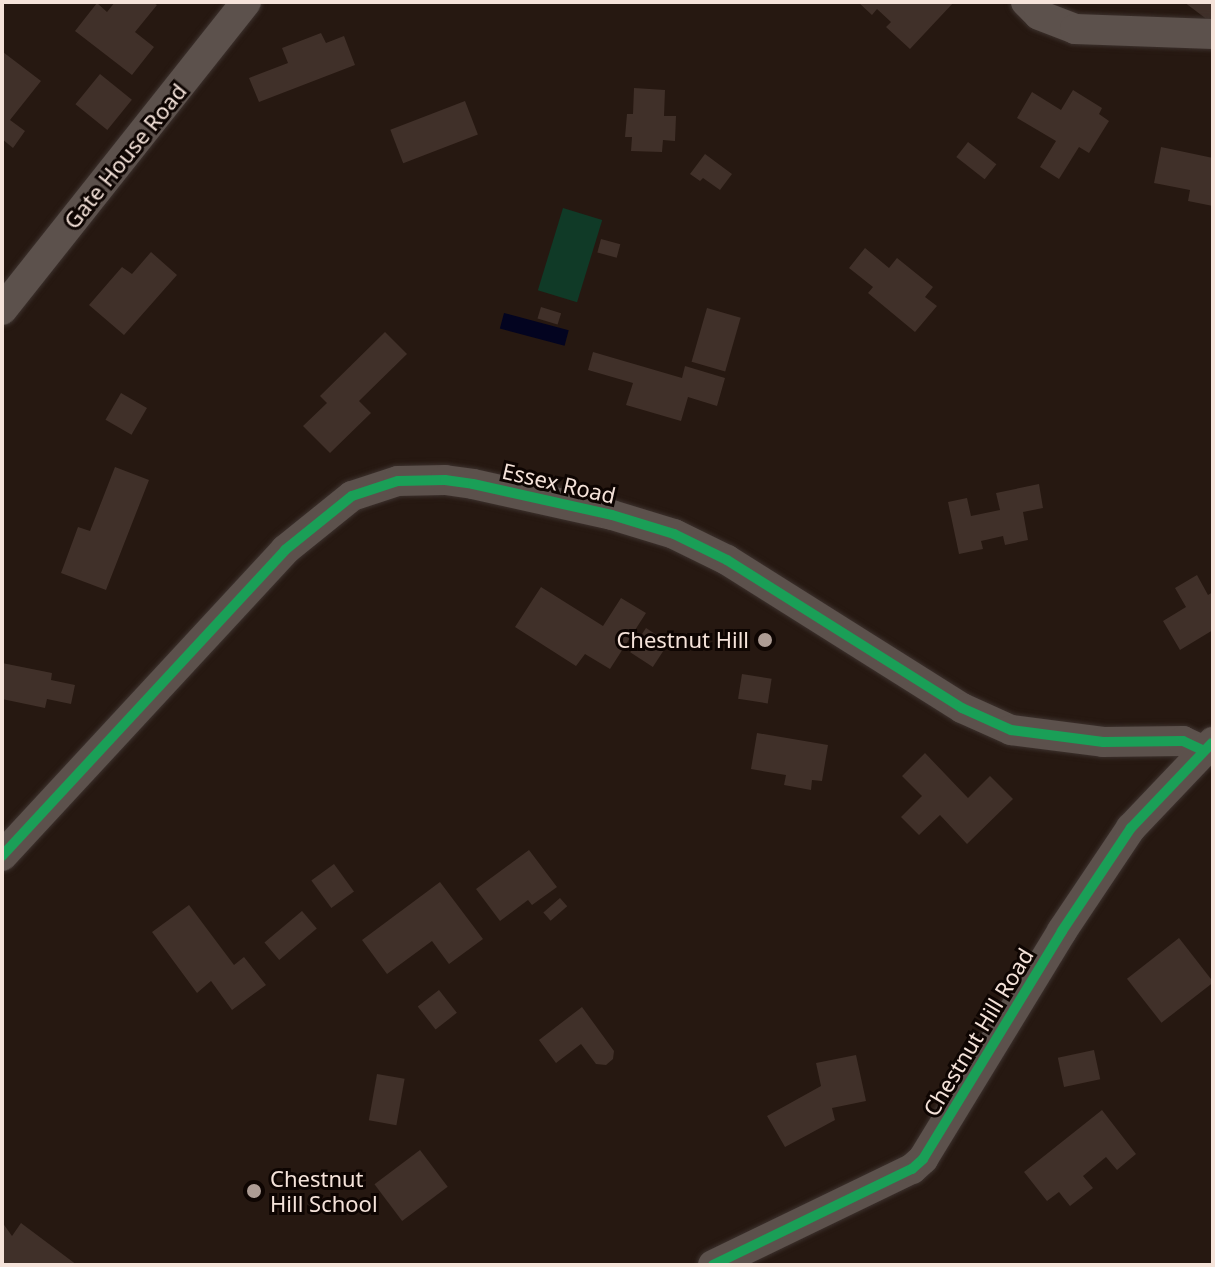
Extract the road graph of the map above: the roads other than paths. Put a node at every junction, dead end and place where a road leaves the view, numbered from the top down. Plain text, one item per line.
1 (246, 2) edge
2 (1026, 2) edge
3 (1213, 34) edge
4 (2, 310) edge
5 (1208, 747) edge
6 (2, 855) edge
7 (713, 1265) edge

1 - 4 street, Gate House Road
2 - 3 street
5 - 6 street, Essex Road
5 - 7 street, Chestnut Hill Road

